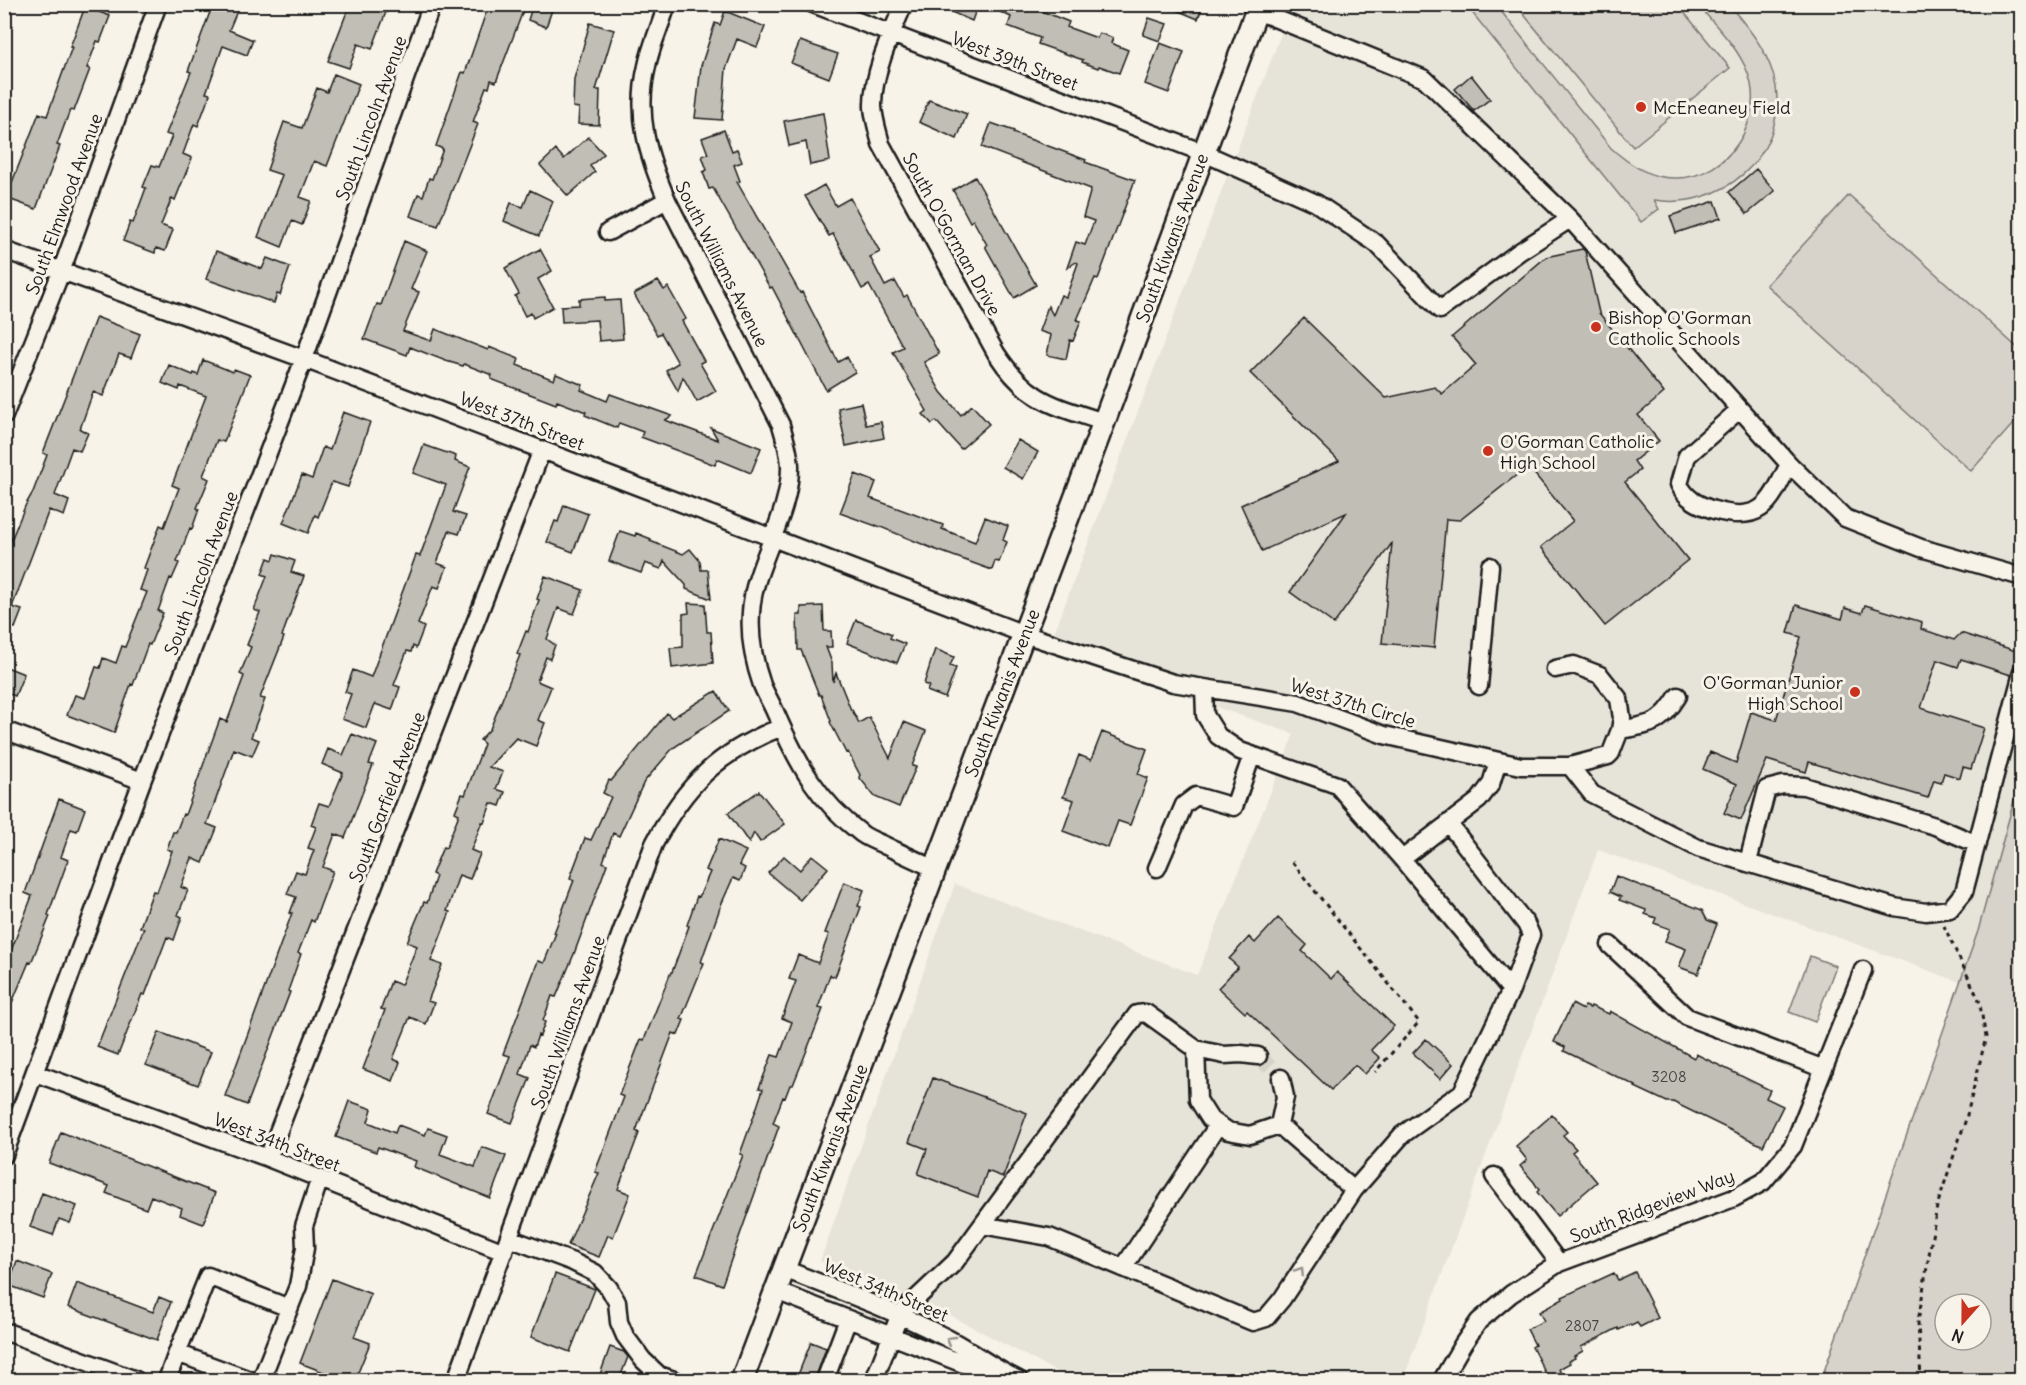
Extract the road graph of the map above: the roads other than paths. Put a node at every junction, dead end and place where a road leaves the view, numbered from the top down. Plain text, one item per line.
1 (158, 4) edge
2 (432, 4) edge
3 (668, 4) edge
4 (813, 4) edge
5 (904, 4) edge
6 (1258, 8) edge
7 (891, 34) junction
8 (1204, 153) junction
9 (668, 200) junction
10 (1570, 219) junction
11 (608, 232) dead end
12 (4, 250) edge
13 (61, 272) junction
14 (304, 359) junction
15 (1740, 409) junction
16 (4, 416) edge
17 (1104, 422) junction
18 (542, 450) junction
19 (1789, 464) junction
20 (772, 536) junction
21 (1490, 566) dead end
22 (2022, 577) edge
23 (1024, 634) junction
24 (1555, 669) dead end
25 (2022, 674) edge
26 (1479, 686) dead end
27 (1204, 688) junction
28 (1678, 696) dead end
29 (782, 727) junction
30 (4, 730) edge
31 (1620, 730) junction
32 (1252, 755) junction
33 (1498, 761) junction
34 (1570, 766) junction
35 (142, 781) junction
36 (1448, 823) junction
37 (1977, 844) junction
38 (1402, 859) junction
39 (1748, 862) junction
40 (1157, 867) dead end
41 (936, 869) junction
42 (1610, 945) dead end
43 (1863, 970) dead end
44 (1511, 990) junction
45 (1196, 1049) junction
46 (1258, 1056) tunnel mouth
47 (1824, 1069) junction
48 (35, 1073) junction
49 (1281, 1078) tunnel mouth
50 (1218, 1125) junction
51 (1279, 1125) junction
52 (4, 1155) edge
53 (268, 1158) junction
54 (1494, 1176) dead end
55 (320, 1178) junction
56 (1354, 1190) junction
57 (982, 1225) junction
58 (506, 1245) junction
59 (1559, 1263) junction
60 (1123, 1268) junction
61 (784, 1269) junction
62 (776, 1291) junction
63 (289, 1308) junction
64 (900, 1314) junction
65 (848, 1319) junction
66 (4, 1331) edge
67 (892, 1336) junction
68 (177, 1353) junction
69 (1000, 1372) junction
70 (111, 1376) edge
71 (136, 1380) edge
72 (167, 1380) edge
73 (250, 1380) edge
74 (261, 1380) edge
75 (456, 1380) edge
76 (674, 1380) edge
77 (742, 1380) edge
78 (825, 1380) edge
79 (874, 1380) edge
80 (1019, 1380) edge
81 (1443, 1380) edge

1 - 13 street, South Elmwood Avenue
2 - 14 street, South Lincoln Avenue
3 - 9 street, South Williams Avenue
4 - 7 street, West 39th Street
5 - 7 street, South O'Gorman Drive
6 - 8 main road, South Kiwanis Avenue
6 - 10 street
7 - 8 street, West 39th Street
7 - 17 street, South O'Gorman Drive
8 - 10 street, West 39th Street
8 - 17 main road, South Kiwanis Avenue
9 - 11 street
9 - 20 street, South Williams Avenue
10 - 15 street
12 - 13 street, West 37th Street
13 - 14 street, West 37th Street
13 - 16 street, South Elmwood Avenue
14 - 18 street, West 37th Street
14 - 35 street, South Lincoln Avenue
15 - 19 street
15 - 19 street
17 - 23 main road, South Kiwanis Avenue
18 - 20 street, West 37th Street
18 - 53 street, South Garfield Avenue
19 - 22 street
20 - 23 street, West 37th Street
20 - 29 street, South Williams Avenue
21 - 26 street
23 - 27 street, West 37th Circle
23 - 41 main road, South Kiwanis Avenue
24 - 31 street
25 - 37 street
27 - 32 street
27 - 33 street, West 37th Circle
28 - 31 street
29 - 41 street, South Williams Avenue
29 - 58 street, South Williams Avenue
30 - 35 street
31 - 34 street, West 37th Circle
32 - 38 street
32 - 40 street
33 - 34 street, West 37th Circle
33 - 36 street
34 - 39 street
35 - 48 street, South Lincoln Avenue
36 - 38 street
36 - 44 street
37 - 39 street
37 - 39 street
38 - 44 street
41 - 61 main road, South Kiwanis Avenue
42 - 47 street
43 - 47 street, South Ridgeview Way
44 - 56 street
45 - 46 street
45 - 50 street
45 - 57 street
47 - 59 street, South Ridgeview Way
48 - 52 street, South Lincoln Avenue
48 - 53 street, West 34th Street
49 - 51 street
50 - 51 street
50 - 60 street
51 - 56 street
53 - 55 street, West 34th Street
54 - 59 street
55 - 58 street, West 34th Street
55 - 63 street
60 -> 56 street
57 - 60 street
57 - 64 street
58 - 75 street, South Williams Avenue
58 - 76 street, West 34th Street
59 - 81 street, South Ridgeview Way
61 - 62 main road, South Kiwanis Avenue
61 - 64 street, West 34th Street
62 - 65 street, West 34th Street
62 - 77 main road, South Kiwanis Avenue
63 - 68 street
63 - 74 street
64 - 67 street
69 -> 64 street, West 34th Street
65 - 67 street, West 34th Street
65 - 78 street
66 - 70 street
67 - 69 street, West 34th Street
67 - 79 street
68 - 72 street
68 - 73 street
69 - 80 street, West 34th Street
70 - 71 street

